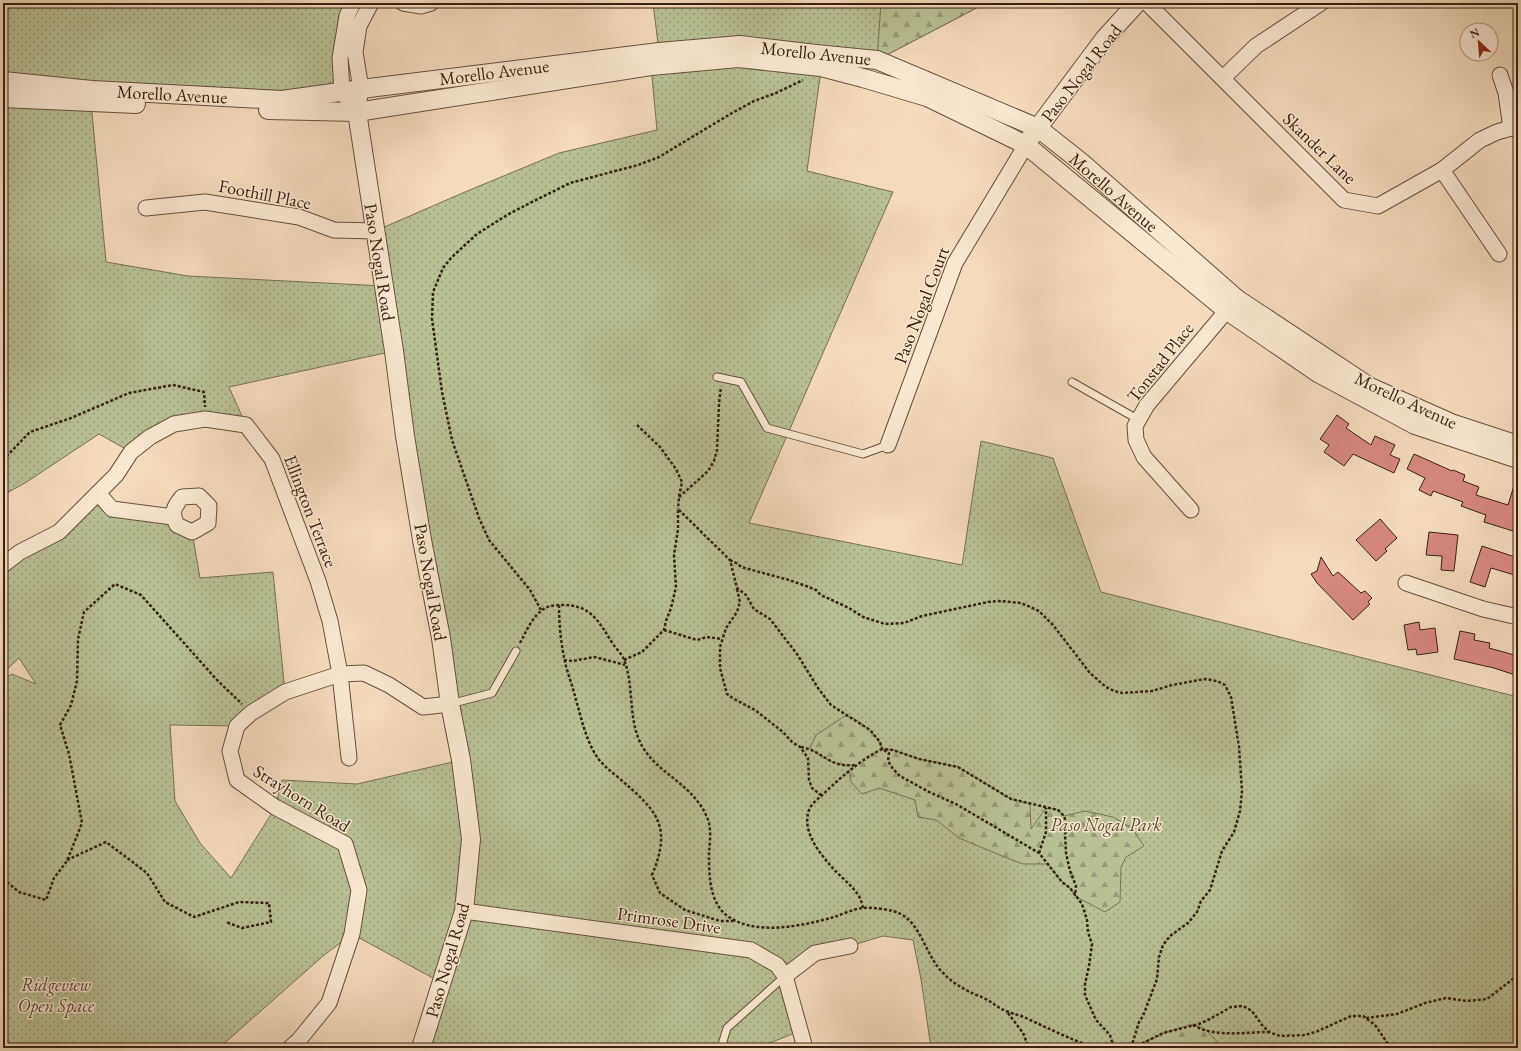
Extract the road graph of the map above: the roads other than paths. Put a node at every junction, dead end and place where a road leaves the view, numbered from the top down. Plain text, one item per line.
1 (353, 3) edge
2 (371, 3) edge
3 (403, 3) edge
4 (431, 3) edge
5 (1137, 3) edge
6 (1147, 3) edge
7 (1320, 3) edge
8 (1500, 75) dead end
9 (1223, 78) junction
10 (3, 81) edge
11 (361, 89) junction
12 (342, 92) junction
13 (3, 98) edge
14 (357, 112) junction
15 (1038, 128) junction
16 (1515, 128) edge
17 (1026, 145) junction
18 (1442, 170) junction
19 (146, 208) dead end
20 (376, 231) junction
21 (1499, 254) dead end
22 (1231, 305) junction
23 (720, 378) road end
24 (1072, 382) dead end
25 (1139, 420) junction
26 (888, 445) joint
27 (1518, 445) edge
28 (1518, 460) edge
29 (98, 493) junction
30 (1191, 510) dead end
31 (173, 517) dead end
32 (3, 565) edge
33 (1406, 582) dead end
34 (1518, 617) edge
35 (516, 651) road end
36 (340, 674) junction
37 (450, 704) junction
38 (349, 758) dead end
39 (464, 911) junction
40 (850, 946) dead end
41 (785, 976) junction
42 (290, 1048) edge
43 (421, 1048) edge
44 (721, 1048) edge
45 (805, 1048) edge

1 - 12 street
2 - 11 street
3 - 4 street
5 - 15 street, Paso Nogal Road
6 - 9 street, Skander Lane
7 - 9 street
8 - 16 street
9 - 18 street, Skander Lane
10 - 12 street, Morello Avenue
11 - 12 street, Morello Avenue
11 - 14 street
11 - 15 street, Morello Avenue
12 - 14 street
13 - 14 street, Morello Avenue
14 - 17 street, Morello Avenue
14 - 20 street, Paso Nogal Road
15 - 17 street, Paso Nogal Road
15 - 22 street, Morello Avenue
16 - 18 street, Skander Lane
17 - 22 street, Morello Avenue
17 - 26 street, Paso Nogal Court
18 - 21 street
19 - 20 street, Foothill Place
20 - 37 street, Paso Nogal Road
22 - 25 street, Tonstad Place
22 - 27 street, Morello Avenue
22 - 28 street, Morello Avenue
23 - 26 lane
24 - 25 lane
25 - 30 street, Tonstad Place
29 - 31 street
29 - 32 street, Ellington Terrace
29 - 36 street, Ellington Terrace
33 - 34 street
35 - 37 lane
36 - 37 street, Strayhorn Road
36 - 38 street, Ellington Terrace
36 - 42 street, Strayhorn Road
37 - 39 street, Paso Nogal Road
39 - 41 street, Primrose Drive
39 - 43 street, Paso Nogal Road
40 - 41 street
41 - 44 lane
41 - 45 street, Primrose Drive

